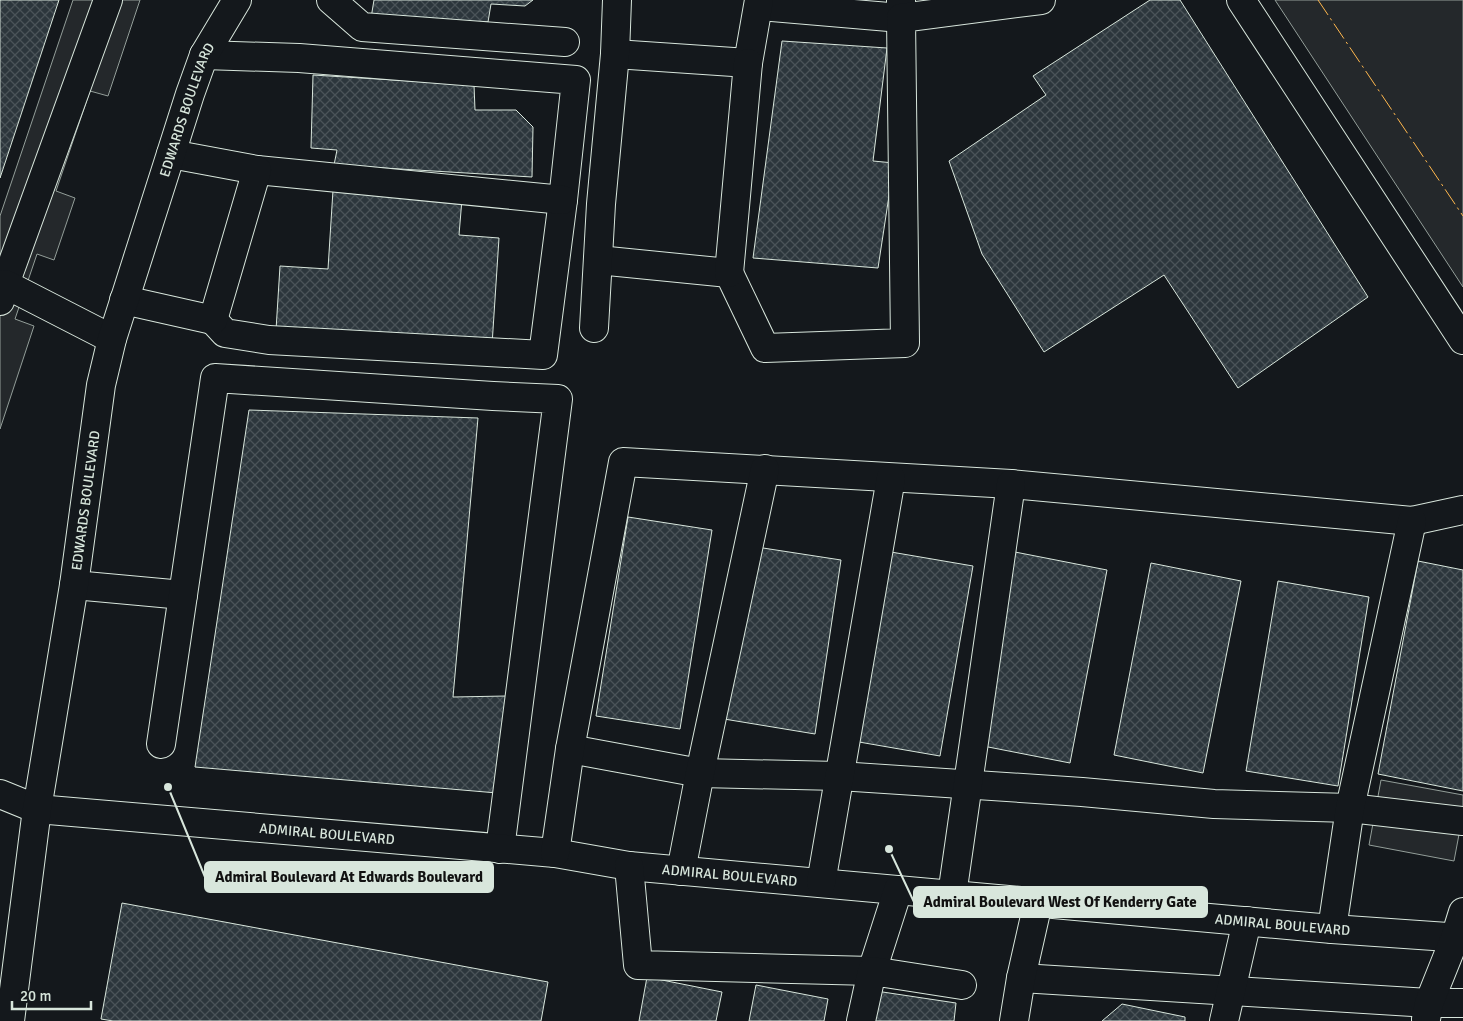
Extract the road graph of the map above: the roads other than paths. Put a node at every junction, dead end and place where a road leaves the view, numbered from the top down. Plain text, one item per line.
1 (108, 0) edge
2 (237, 0) edge
3 (331, 0) edge
4 (617, 0) edge
5 (1041, 0) edge
6 (1241, 0) edge
7 (759, 3) edge
8 (901, 9) edge
9 (565, 42) dead end
10 (204, 54) junction
11 (615, 54) junction
12 (748, 63) junction
13 (171, 154) junction
14 (257, 170) junction
15 (563, 200) junction
16 (598, 260) junction
17 (729, 273) junction
18 (3, 292) edge
19 (124, 300) junction
20 (213, 320) junction
21 (594, 328) dead end
22 (112, 339) junction
23 (1463, 340) edge
24 (765, 469) junction
25 (891, 478) junction
26 (1011, 484) junction
27 (1463, 510) edge
28 (1412, 522) junction
29 (74, 585) junction
30 (183, 595) junction
31 (160, 744) dead end
32 (570, 749) junction
33 (700, 772) junction
34 (839, 776) junction
35 (969, 785) junction
36 (0, 794) edge
37 (1350, 808) junction
38 (37, 809) junction
39 (1463, 821) edge
40 (500, 849) junction
41 (555, 853) junction
42 (629, 866) junction
43 (681, 871) junction
44 (821, 883) junction
45 (898, 890) junction
46 (952, 895) junction
47 (1038, 903) junction
48 (1463, 912) edge
49 (1247, 921) junction
50 (1332, 929) junction
51 (1459, 938) edge
52 (872, 971) junction
53 (1021, 978) junction
54 (962, 986) dead end
55 (1231, 992) junction
56 (1463, 1003) edge
57 (1427, 1012) edge
58 (10, 1021) edge
59 (862, 1021) edge
60 (1014, 1021) edge
61 (1224, 1021) edge

1 - 18 street
2 - 10 street, EDWARDS BOULEVARD
3 - 9 street
4 - 11 street
5 - 8 street
6 - 23 street
7 - 8 street
7 - 12 street
8 - 17 street
10 - 13 street, EDWARDS BOULEVARD
10 - 15 street
11 - 12 street
11 - 16 street
12 - 17 street
13 - 14 street
13 - 19 street, EDWARDS BOULEVARD
14 - 15 street
14 - 20 street
15 - 20 street
16 - 17 street
16 - 21 street
18 - 22 street
19 - 20 street
19 - 22 street, EDWARDS BOULEVARD
22 - 29 street, EDWARDS BOULEVARD
24 - 25 street
24 - 32 street
24 - 33 street
25 - 26 street
25 - 34 street
26 - 28 street
26 - 35 street
27 - 28 street
28 - 37 street
29 - 30 street
29 - 38 street, EDWARDS BOULEVARD
30 - 31 street
30 - 40 street
32 - 33 street
32 - 41 street
33 - 34 street
33 - 43 street
34 - 35 street
34 - 44 street
35 - 37 street
35 - 46 street
36 - 38 street, ADMIRAL BOULEVARD
37 - 39 street
37 - 50 street
38 - 40 street, ADMIRAL BOULEVARD
38 - 58 street, EDWARDS BOULEVARD
40 - 41 street, ADMIRAL BOULEVARD
41 - 42 street, ADMIRAL BOULEVARD
42 - 43 street, ADMIRAL BOULEVARD
42 - 52 street
43 - 44 street, ADMIRAL BOULEVARD
44 - 45 street, ADMIRAL BOULEVARD
45 - 46 street, ADMIRAL BOULEVARD
45 - 52 street
46 - 47 street, ADMIRAL BOULEVARD
47 - 49 street, ADMIRAL BOULEVARD
47 - 53 street
48 - 51 street
49 - 50 street, ADMIRAL BOULEVARD
49 - 55 street
50 - 51 street, ADMIRAL BOULEVARD
51 - 57 street
52 - 54 street
52 - 59 street
53 - 55 street
53 - 60 street
55 - 57 street
55 - 61 street
56 - 57 street

